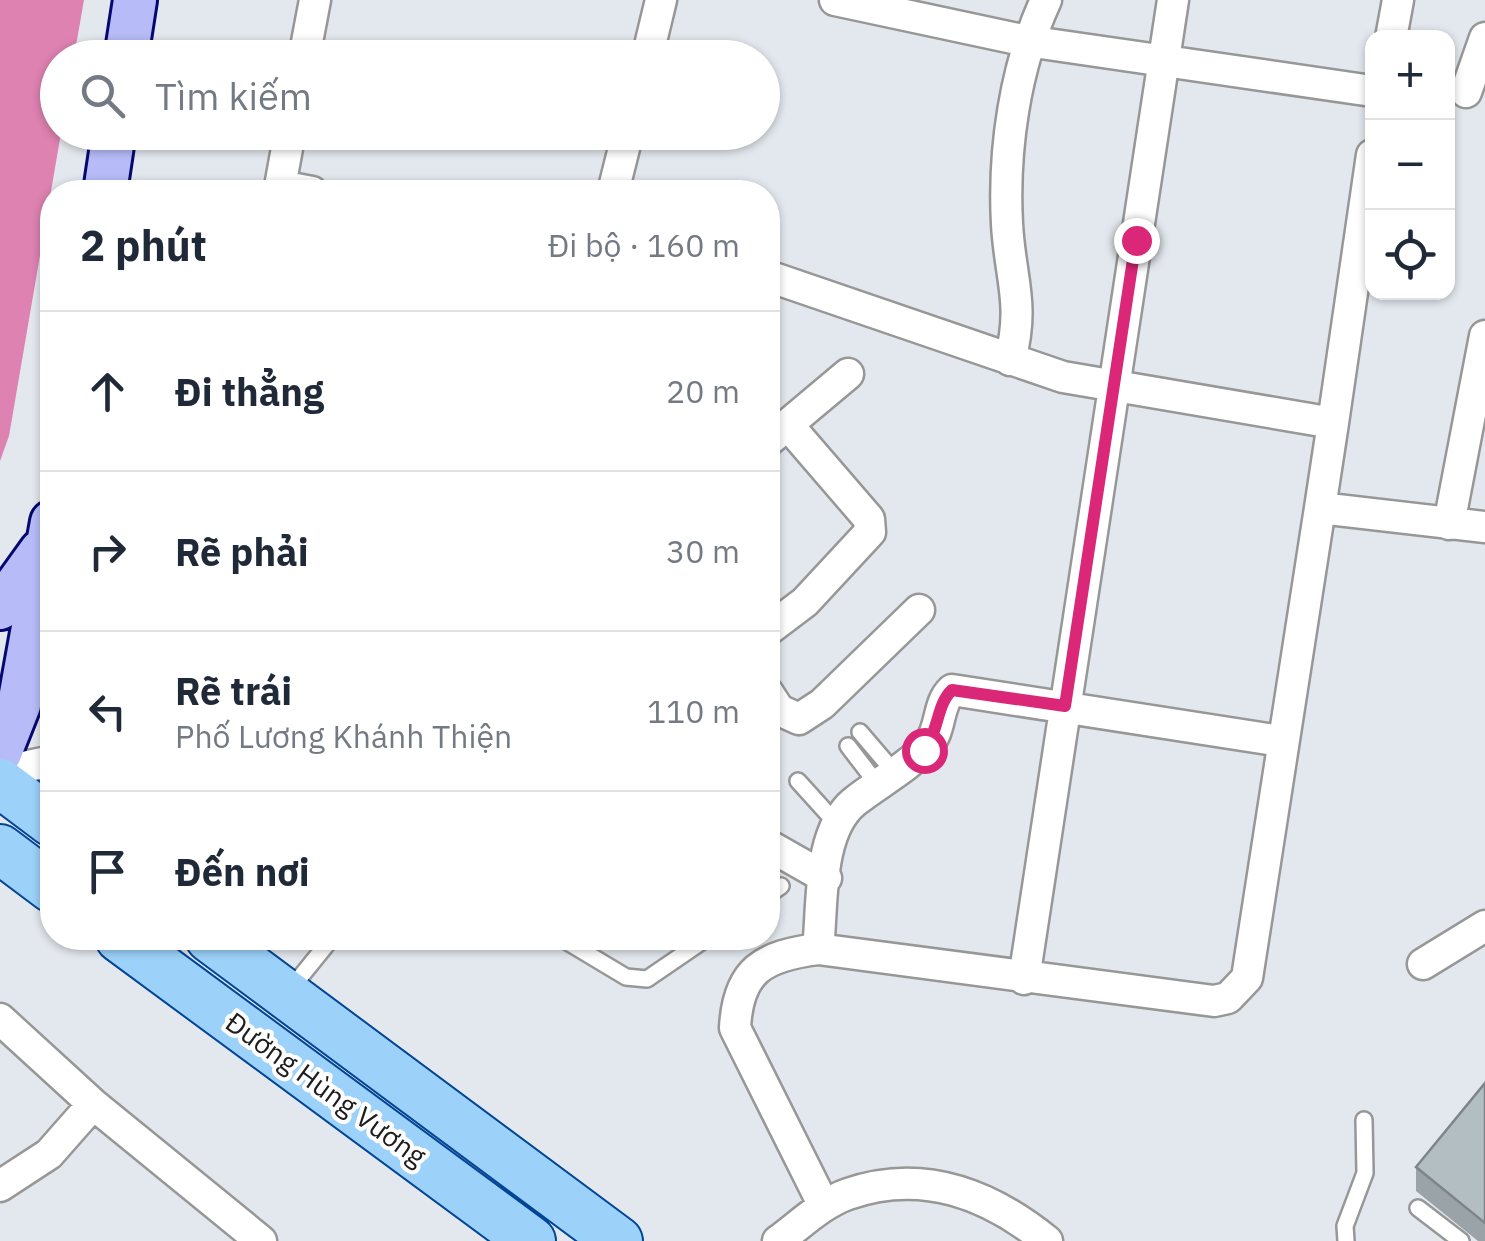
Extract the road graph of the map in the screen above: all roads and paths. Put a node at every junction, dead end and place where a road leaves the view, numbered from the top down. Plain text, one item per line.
1 (135, 0) edge
2 (314, 0) edge
3 (661, 0) edge
4 (836, 0) edge
5 (1046, 0) edge
6 (1173, 0) edge
7 (1398, 0) edge
8 (948, 12) edge
9 (1393, 30) edge
10 (1485, 38) edge
11 (129, 40) edge
12 (307, 40) edge
13 (651, 40) edge
14 (1027, 41) junction
15 (1164, 59) junction
16 (1475, 79) edge
17 (1365, 91) edge
18 (111, 150) edge
19 (287, 150) edge
20 (624, 150) edge
21 (107, 180) edge
22 (282, 180) edge
23 (616, 180) edge
24 (1365, 203) edge
25 (780, 280) edge
26 (1485, 336) edge
27 (1010, 360) junction
28 (848, 374) dead end
29 (1114, 384) junction
30 (1333, 423) junction
31 (780, 431) edge
32 (780, 435) edge
33 (1320, 508) junction
34 (1449, 524) junction
35 (1485, 527) edge
36 (40, 547) edge
37 (40, 590) edge
38 (0, 608) edge
39 (920, 610) dead end
40 (780, 621) edge
41 (1065, 706) junction
42 (780, 710) edge
43 (860, 732) dead end
44 (1281, 741) junction
45 (848, 746) dead end
46 (0, 752) edge
47 (40, 764) edge
48 (0, 772) edge
49 (887, 779) junction
50 (798, 781) dead end
51 (0, 784) edge
52 (40, 813) edge
53 (836, 823) junction
54 (0, 849) edge
55 (780, 851) edge
56 (826, 878) junction
57 (40, 879) edge
58 (1485, 926) edge
59 (136, 950) edge
60 (226, 950) edge
61 (322, 950) edge
62 (581, 950) edge
63 (689, 950) edge
64 (818, 950) junction
65 (1423, 964) dead end
66 (1024, 980) junction
67 (286, 994) junction
68 (0, 1019) edge
69 (94, 1104) junction
70 (1364, 1120) dead end
71 (0, 1186) edge
72 (824, 1206) junction
73 (1418, 1208) dead end
74 (261, 1241) edge
75 (531, 1241) edge
76 (618, 1241) edge
77 (778, 1241) edge
78 (1048, 1241) edge
79 (1346, 1241) edge
80 (1462, 1241) edge

1 - 11 street
2 - 12 street
3 - 13 street
4 - 8 street
5 - 14 street
6 - 15 street
7 - 9 street
8 - 14 street
10 - 16 street
14 - 15 street
14 - 27 street
15 - 17 street
15 - 29 street
18 - 21 street
19 - 22 street
20 - 23 street
24 - 30 street
25 - 27 street
26 - 34 street
27 - 29 street
28 - 31 street
29 - 30 street
29 - 41 street
30 - 33 street
32 - 40 street
33 - 34 street
33 - 44 street
34 - 35 street
36 - 38 street
37 - 46 street
39 - 42 street
41 - 44 street
41 - 49 street
41 - 66 street
43 - 49 lane
44 - 66 street
45 - 49 lane
47 - 48 street
49 - 53 street
50 - 53 lane
51 - 52 main road
53 - 56 street
54 - 57 main road
55 - 56 street
56 - 64 street
58 - 65 street
59 - 75 main road, Đường Hùng Vương
60 - 67 main road, Đường Hùng Vương
61 - 67 lane
62 - 63 lane
64 - 66 street
64 - 72 street
67 - 76 main road, Đường Hùng Vương
68 - 69 street
69 - 71 street
69 - 74 street
70 - 79 lane
72 - 77 street
72 - 78 street
73 - 80 lane

